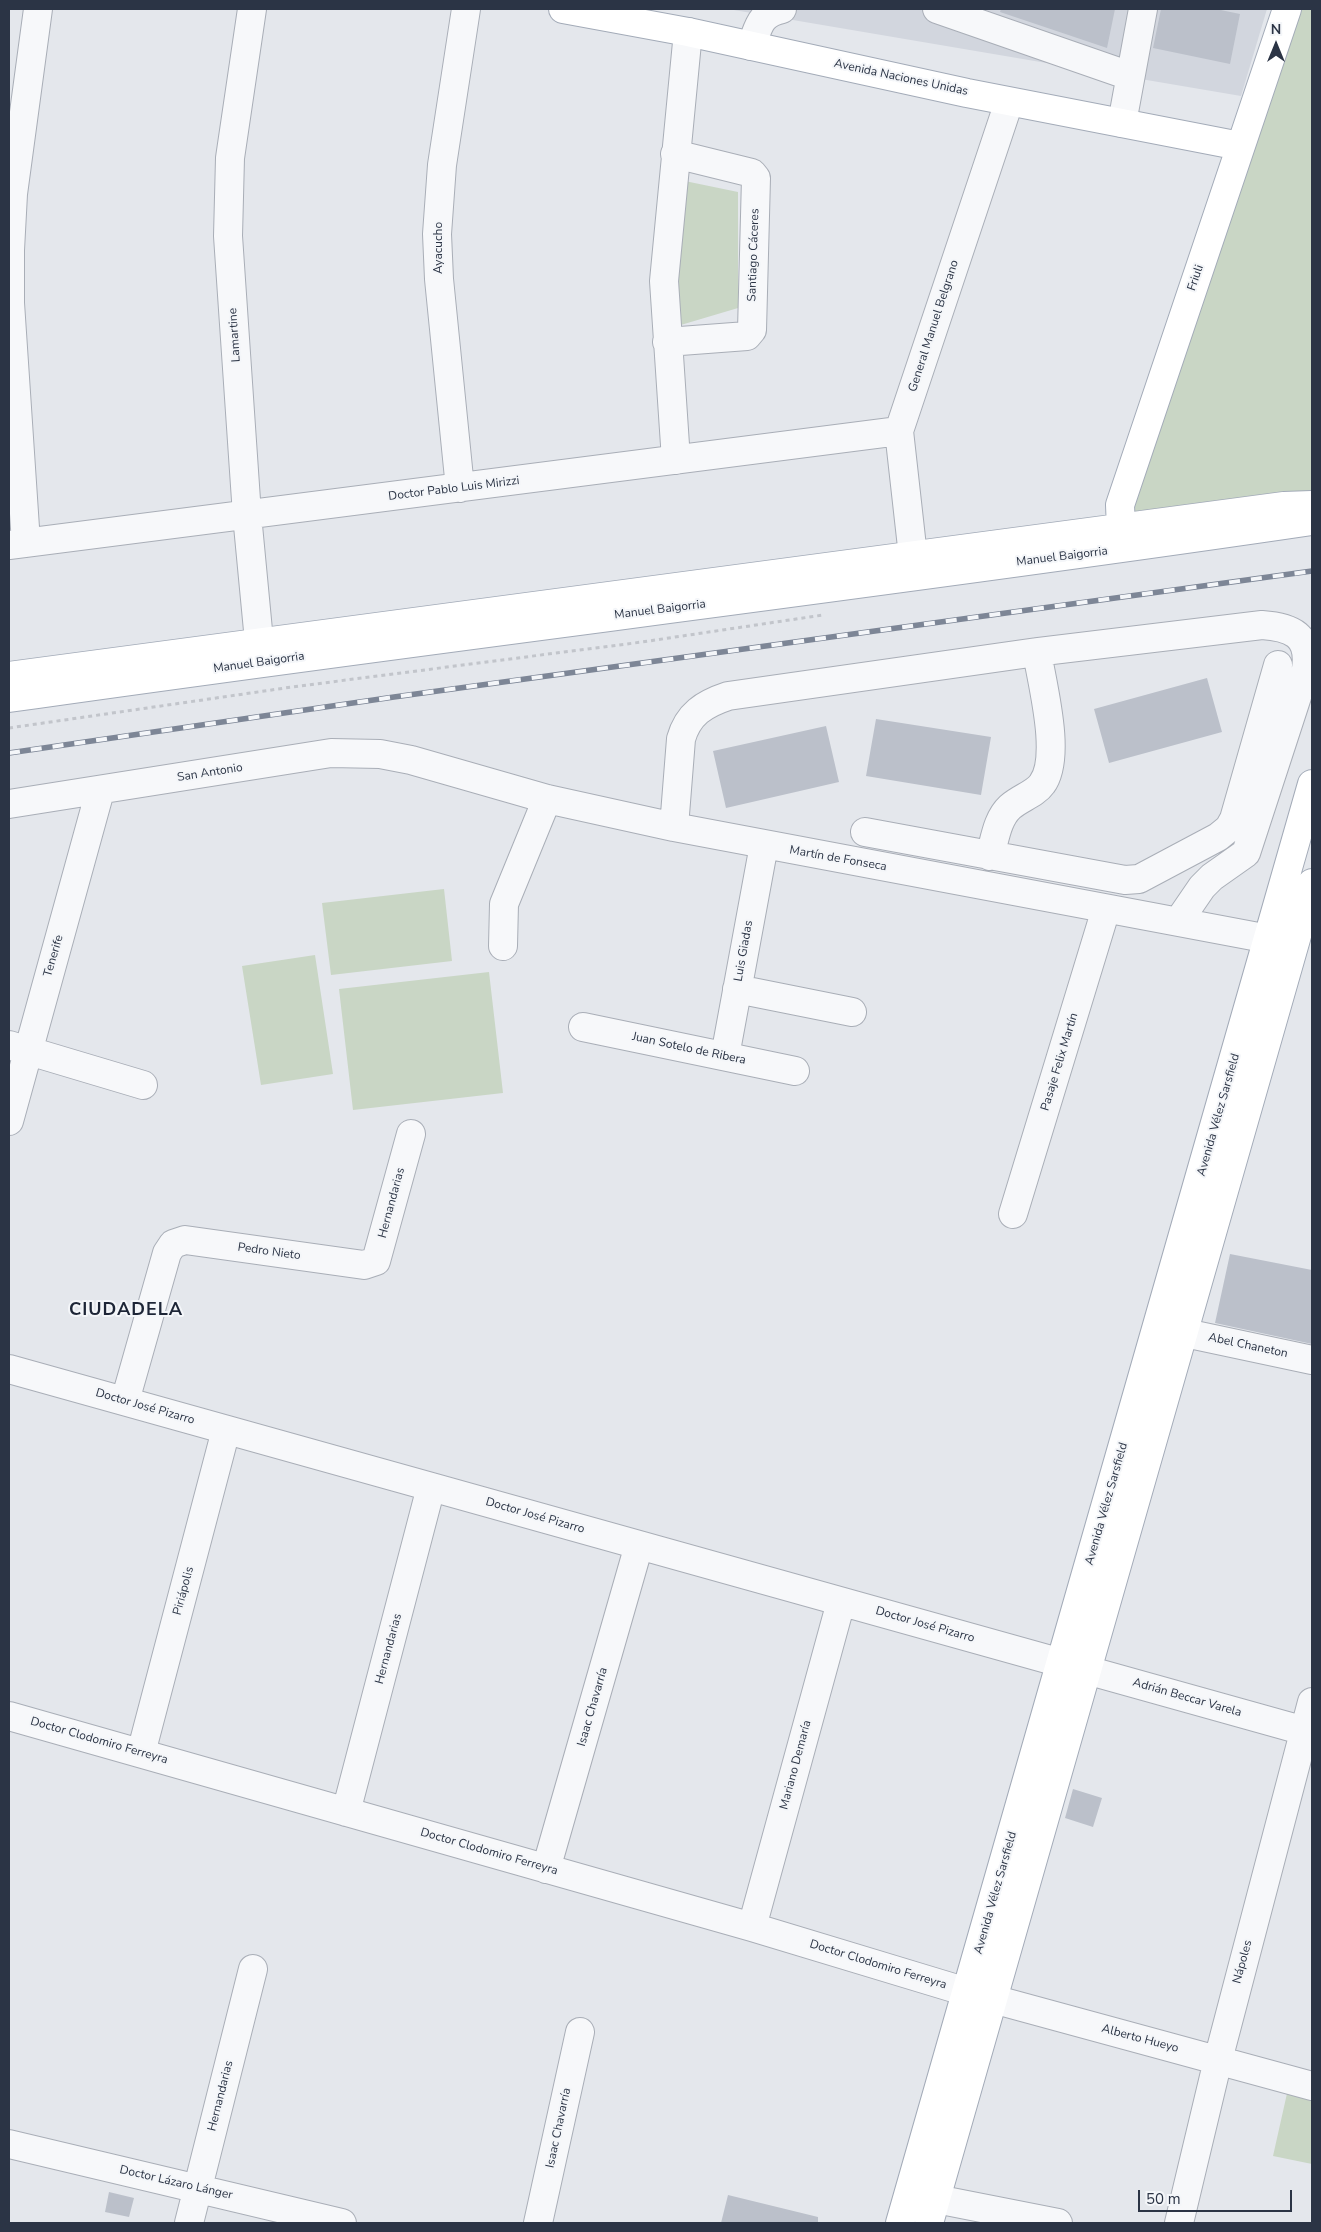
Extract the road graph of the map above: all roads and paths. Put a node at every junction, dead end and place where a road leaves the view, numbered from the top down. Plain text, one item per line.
1 (38, 9) edge
2 (252, 9) edge
3 (466, 9) edge
4 (563, 9) edge
5 (782, 9) edge
6 (937, 9) edge
7 (1143, 9) edge
8 (1287, 9) edge
9 (617, 13) edge
10 (688, 32) junction
11 (751, 46) junction
12 (1130, 76) junction
13 (1010, 102) junction
14 (1122, 123) junction
15 (1240, 146) junction
16 (675, 154) junction
17 (11, 194) edge
18 (9, 303) edge
19 (667, 342) junction
20 (899, 431) junction
21 (676, 460) junction
22 (460, 488) junction
23 (1312, 504) edge
24 (247, 515) junction
25 (1312, 521) edge
26 (1121, 540) junction
27 (18, 544) edge
28 (913, 556) junction
29 (260, 652) junction
30 (1037, 652) junction
31 (1278, 665) dead end
32 (9, 676) edge
33 (9, 698) edge
34 (411, 760) joint
35 (1312, 784) edge
36 (100, 791) junction
37 (548, 799) junction
38 (9, 804) edge
39 (674, 827) junction
40 (865, 832) dead end
41 (764, 845) junction
42 (990, 856) junction
43 (1312, 883) edge
44 (1106, 909) junction
45 (1178, 922) junction
46 (1307, 938) edge
47 (1269, 939) junction
48 (503, 946) dead end
49 (738, 989) junction
50 (852, 1012) dead end
51 (583, 1027) dead end
52 (18, 1048) edge
53 (725, 1056) junction
54 (795, 1071) dead end
55 (143, 1085) dead end
56 (9, 1121) edge
57 (411, 1134) dead end
58 (1013, 1214) dead end
59 (364, 1265) joint
60 (1185, 1333) junction
61 (1312, 1360) edge
62 (9, 1369) edge
63 (125, 1401) junction
64 (226, 1430) junction
65 (431, 1487) junction
66 (639, 1545) junction
67 (841, 1602) junction
68 (1074, 1667) junction
69 (1312, 1702) edge
70 (9, 1716) edge
71 (1308, 1732) edge
72 (141, 1753) junction
73 (346, 1812) junction
74 (546, 1869) junction
75 (752, 1927) junction
76 (253, 1968) dead end
77 (968, 1992) junction
78 (995, 2000) junction
79 (580, 2032) dead end
80 (1218, 2060) junction
81 (1312, 2086) edge
82 (9, 2144) edge
83 (198, 2187) junction
84 (933, 2211) edge
85 (190, 2223) edge
86 (342, 2223) edge
87 (538, 2223) edge
88 (900, 2223) edge
89 (1058, 2223) edge
90 (1179, 2223) edge

1 - 17 street
2 - 24 street, Lamartine
3 - 22 street, Ayacucho
4 - 9 main road, Avenida Naciones Unidas
5 - 11 street
6 - 12 street
7 - 12 street
8 - 15 main road, Friuli
9 - 10 main road, Avenida Naciones Unidas
10 - 11 main road, Avenida Naciones Unidas
10 - 16 street
11 - 13 main road, Avenida Naciones Unidas
12 - 14 street
13 - 14 main road, Avenida Naciones Unidas
13 - 20 street, General Manuel Belgrano
14 - 15 main road, Avenida Naciones Unidas
15 - 26 main road, Friuli
16 - 19 street
16 - 19 street, Santiago Cáceres
17 - 18 street
18 - 27 street
19 - 21 street
20 - 21 street, Doctor Pablo Luis Mirizzi
20 - 28 street, General Manuel Belgrano
21 - 22 street, Doctor Pablo Luis Mirizzi
22 - 24 street, Doctor Pablo Luis Mirizzi
23 - 26 main road, Manuel Baigorria
24 - 27 street, Doctor Pablo Luis Mirizzi
24 - 29 street, Lamartine
25 - 26 main road, Manuel Baigorria
26 - 28 main road, Manuel Baigorria
26 - 29 main road, Manuel Baigorria
28 - 29 main road, Manuel Baigorria
29 - 32 main road, Manuel Baigorria
29 - 33 main road, Manuel Baigorria
30 - 39 street
30 - 42 street
30 - 45 street
31 - 42 street
34 - 36 street, San Antonio
34 - 37 street, Martín de Fonseca
35 - 47 main road, Avenida Vélez Sarsfield
36 - 38 street, San Antonio
36 - 52 street, Tenerife
37 - 39 street, Martín de Fonseca
37 - 48 street
39 - 41 street, Martín de Fonseca
40 - 42 street
41 - 44 street, Martín de Fonseca
41 - 49 street, Luis Giadas
43 - 46 main road, Avenida Vélez Sarsfield
44 - 45 street, Martín de Fonseca
44 - 58 street, Pasaje Felix Martín
45 - 47 street, Martín de Fonseca
46 - 60 main road, Avenida Vélez Sarsfield
47 - 68 main road, Avenida Vélez Sarsfield
49 - 50 street
49 - 53 street, Luis Giadas
51 - 53 street, Juan Sotelo de Ribera
52 - 55 street
52 - 56 street, Tenerife
53 - 54 street, Juan Sotelo de Ribera
57 - 59 street, Hernandarias
59 - 63 street, Pedro Nieto
60 - 61 street, Abel Chaneton
60 - 68 main road, Avenida Vélez Sarsfield
62 - 63 street, Doctor José Pizarro
63 - 64 street, Doctor José Pizarro
64 - 65 street, Doctor José Pizarro
64 - 72 street, Piriápolis
65 - 66 street, Doctor José Pizarro
65 - 73 street, Hernandarias
66 - 67 street, Doctor José Pizarro
66 - 74 street, Isaac Chavarría
67 - 68 street, Doctor José Pizarro
67 - 75 street, Mariano Demaría
68 - 71 street, Adrián Beccar Varela
68 - 77 main road, Avenida Vélez Sarsfield
68 - 78 main road, Avenida Vélez Sarsfield
69 - 71 street, Nápoles
70 - 72 street, Doctor Clodomiro Ferreyra
71 - 80 street, Nápoles
72 - 73 street, Doctor Clodomiro Ferreyra
73 - 74 street, Doctor Clodomiro Ferreyra
74 - 75 street, Doctor Clodomiro Ferreyra
75 - 77 street, Doctor Clodomiro Ferreyra
76 - 83 street, Hernandarias
77 - 78 street, Alberto Hueyo
77 - 88 main road, Avenida Vélez Sarsfield
78 - 80 street, Alberto Hueyo
78 - 84 main road, Avenida Vélez Sarsfield
79 - 87 street, Isaac Chavarría
80 - 81 street, Alberto Hueyo
80 - 90 street, Nápoles
82 - 83 street, Doctor Lázaro Lánger
83 - 85 street, Hernandarias
83 - 86 street, Doctor Lázaro Lánger
84 - 89 street

